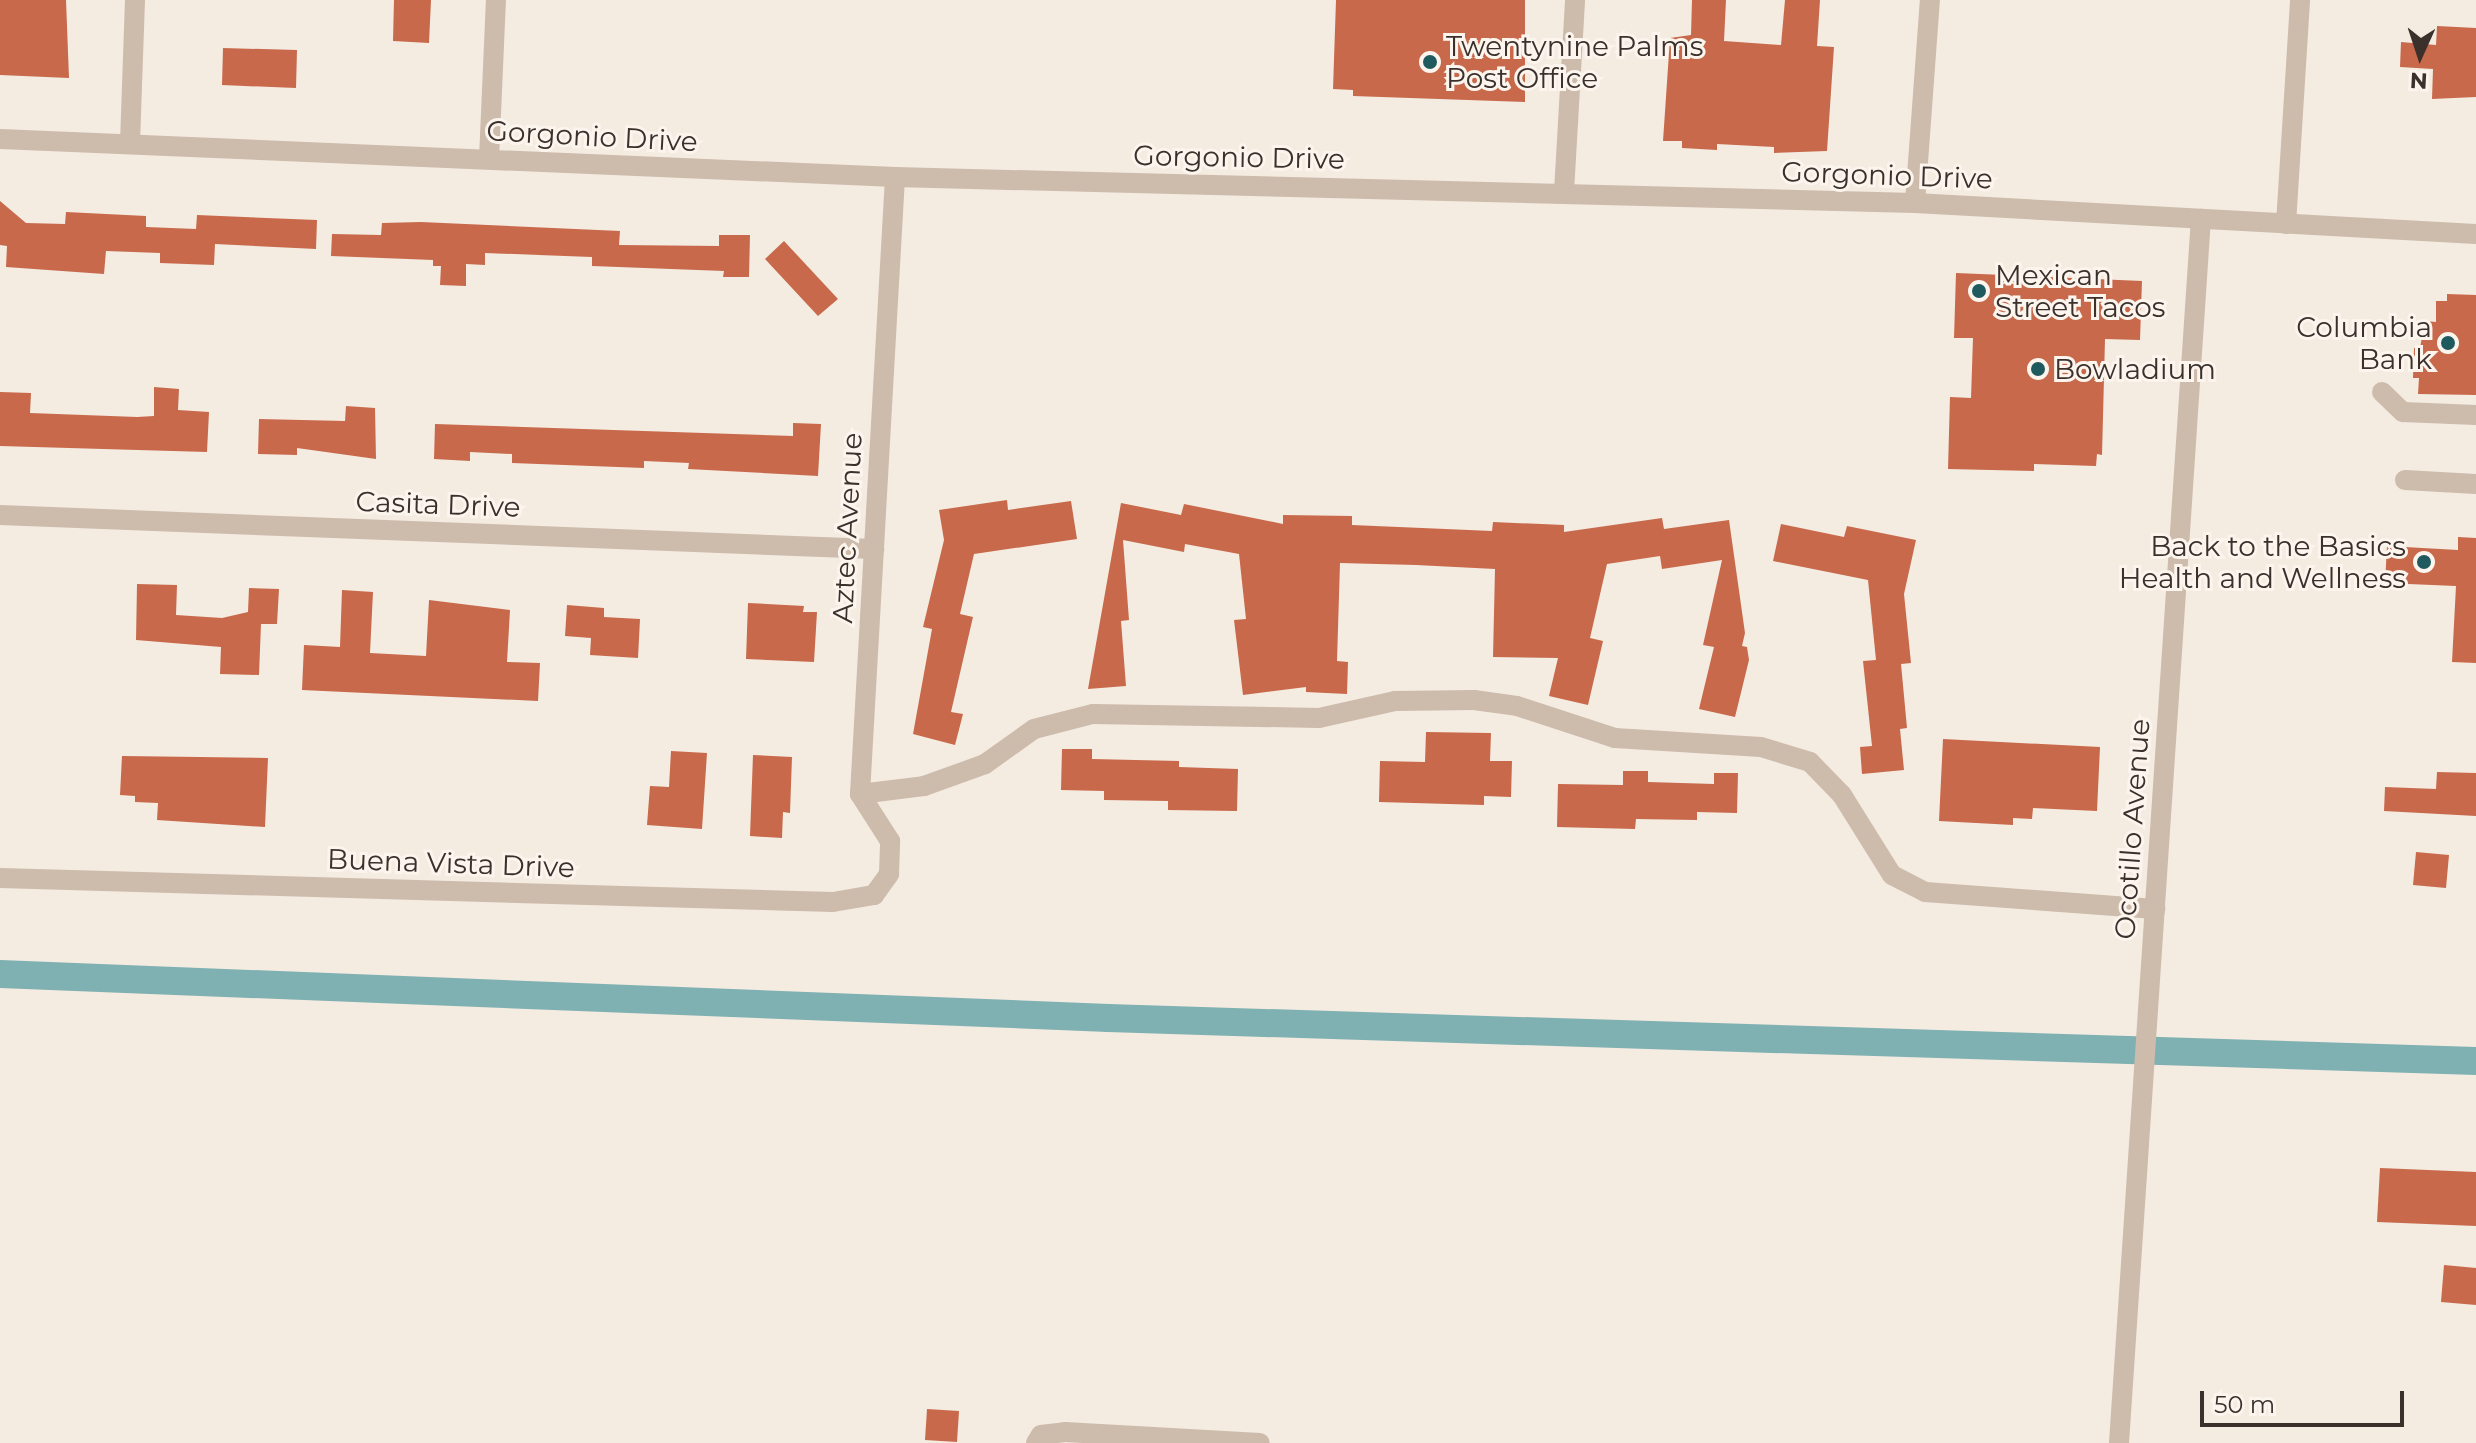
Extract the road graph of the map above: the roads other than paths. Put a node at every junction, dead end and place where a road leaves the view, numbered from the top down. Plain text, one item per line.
1 (135, 0) edge
2 (496, 0) edge
3 (1575, 0) edge
4 (1930, 0) edge
5 (2300, 0) edge
6 (0, 139) edge
7 (130, 143) junction
8 (489, 159) junction
9 (895, 177) junction
10 (1564, 192) junction
11 (1915, 203) junction
12 (2201, 219) junction
13 (2286, 224) junction
14 (2476, 234) edge
15 (2382, 392) dead end
16 (2476, 415) edge
17 (2405, 480) dead end
18 (2476, 484) edge
19 (0, 515) edge
20 (874, 549) junction
21 (860, 794) junction
22 (0, 878) edge
23 (2155, 909) junction
24 (1244, 1442) edge
25 (1036, 1443) edge
26 (1260, 1443) edge
27 (2119, 1443) edge

1 - 7 street
2 - 8 street
3 - 10 street
4 - 11 street
5 - 13 street
6 - 7 street, Gorgonio Drive
7 - 8 street, Gorgonio Drive
8 - 9 street, Gorgonio Drive
9 - 10 street, Gorgonio Drive
9 - 20 street, Aztec Avenue
10 - 11 street, Gorgonio Drive
11 - 12 street, Gorgonio Drive
12 - 13 street, Gorgonio Drive
12 - 23 street, Ocotillo Avenue
13 - 14 street, Gorgonio Drive
15 - 16 street
17 - 18 street
19 - 20 street, Casita Drive
20 - 21 street, Aztec Avenue
21 - 22 street, Buena Vista Drive
21 - 23 street
23 - 27 street, Ocotillo Avenue
24 - 25 street
24 - 26 street

